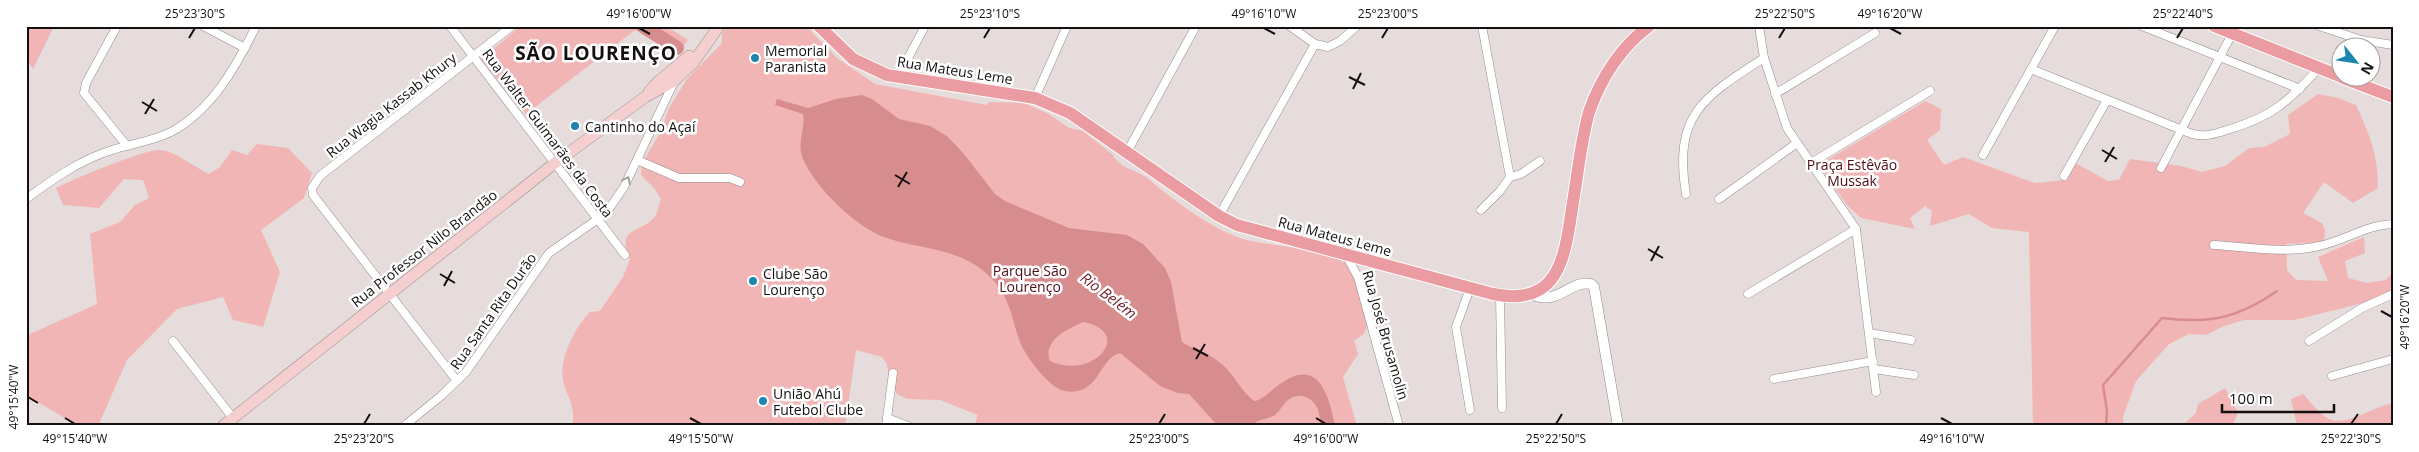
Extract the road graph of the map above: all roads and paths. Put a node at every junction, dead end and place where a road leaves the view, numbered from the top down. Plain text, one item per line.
1 (117, 26) edge
2 (203, 26) edge
3 (256, 26) edge
4 (450, 26) edge
5 (512, 26) edge
6 (711, 26) edge
7 (719, 26) edge
8 (819, 26) edge
9 (828, 26) edge
10 (925, 26) edge
11 (1067, 26) edge
12 (1196, 26) edge
13 (1290, 26) edge
14 (1358, 26) edge
15 (1482, 26) edge
16 (1649, 26) edge
17 (1759, 26) edge
18 (2055, 26) edge
19 (2142, 26) edge
20 (2214, 26) edge
21 (2319, 26) edge
22 (1875, 33) dead end
23 (2232, 34) junction
24 (1315, 44) junction
25 (2393, 45) edge
26 (245, 48) junction
27 (473, 56) junction
28 (2220, 57) junction
29 (1764, 58) junction
30 (864, 65) junction
31 (2319, 68) junction
32 (2031, 69) junction
33 (2332, 73) edge
34 (898, 77) junction
35 (674, 81) junction
36 (2370, 88) edge
37 (2300, 89) junction
38 (1930, 91) dead end
39 (1775, 94) junction
40 (645, 97) junction
41 (2393, 97) edge
42 (1035, 98) junction
43 (2107, 100) junction
44 (2182, 129) junction
45 (1797, 143) junction
46 (127, 146) junction
47 (1126, 154) junction
48 (1983, 154) dead end
49 (637, 160) junction
50 (1540, 161) dead end
51 (555, 163) junction
52 (1811, 163) junction
53 (2162, 168) dead end
54 (2064, 176) dead end
55 (1510, 177) junction
56 (740, 182) dead end
57 (1686, 194) dead end
58 (26, 199) edge
59 (1719, 199) dead end
60 (1481, 210) dead end
61 (1219, 216) junction
62 (598, 219) junction
63 (2393, 224) edge
64 (1856, 229) junction
65 (2214, 245) dead end
66 (1345, 253) junction
67 (625, 255) dead end
68 (1470, 288) junction
69 (390, 294) junction
70 (1531, 294) junction
71 (1748, 294) dead end
72 (2393, 294) edge
73 (1500, 296) junction
74 (1869, 333) junction
75 (1911, 340) dead end
76 (173, 341) dead end
77 (2309, 341) dead end
78 (2393, 359) edge
79 (1873, 365) junction
80 (893, 373) dead end
81 (1914, 375) dead end
82 (2332, 376) dead end
83 (1774, 379) dead end
84 (458, 381) junction
85 (1876, 392) dead end
86 (1502, 408) dead end
87 (1470, 410) dead end
88 (233, 418) junction
89 (886, 422) edge
90 (223, 426) edge
91 (404, 426) edge
92 (908, 426) edge
93 (1399, 426) edge
94 (1618, 426) edge

1 - 46 street
2 - 26 street
3 - 26 street
4 - 27 street, Rua Walter Guimarães da Costa
5 - 27 street, Rua Wagia Kassab Khury
6 - 40 main road, Rua Professor Nilo Brandão
7 - 35 main road, Rua Professor Nilo Brandão
8 - 30 main road, Rua Mateus Leme
9 - 30 main road, Rua Mateus Leme
10 - 34 street
11 - 42 street
12 - 47 street
13 - 24 street
14 - 24 street
15 - 55 street
16 - 70 main road
17 - 29 street
18 - 32 street
19 - 28 street
20 - 23 main road
21 - 25 street
22 - 39 street
23 - 28 street
23 - 31 main road
24 - 61 street
26 - 46 street
27 - 51 street, Rua Walter Guimarães da Costa
27 - 69 street, Rua Wagia Kassab Khury
28 - 37 street
28 - 44 street
29 - 39 street
29 - 57 street
30 - 34 main road, Rua Mateus Leme
31 - 33 main road
31 - 37 street
32 - 43 street
32 - 48 street
34 - 42 main road, Rua Mateus Leme
35 - 40 main road, Rua Professor Nilo Brandão
35 - 49 street, Rua Santa Rita Durão
36 - 41 main road
37 - 44 street
38 - 52 street
39 - 45 street
40 - 51 main road, Rua Professor Nilo Brandão
42 - 47 main road, Rua Mateus Leme
43 - 44 street
43 - 54 street
44 - 53 street
45 - 52 street
45 - 59 street
46 - 58 street
47 - 61 main road, Rua Mateus Leme
49 - 56 street
62 -> 49 street, Rua Santa Rita Durão
50 - 55 street
51 - 62 street, Rua Walter Guimarães da Costa
51 - 69 main road, Rua Professor Nilo Brandão
52 - 64 street
55 - 60 street
61 - 66 main road, Rua Mateus Leme
62 - 67 street, Rua Walter Guimarães da Costa
62 - 84 street, Rua Santa Rita Durão
63 - 65 street
64 - 71 street
64 - 74 street
66 - 68 main road, Rua Mateus Leme
66 - 93 street, Rua José Brusamolin
68 - 73 main road, Rua Mateus Leme
68 - 87 street
69 - 84 street
69 - 88 main road, Rua Professor Nilo Brandão
70 - 73 main road, Rua Mateus Leme
70 - 94 street
72 - 77 street
73 - 86 street
74 - 75 street
74 - 79 street
76 - 88 street
78 - 82 street
79 - 81 street
79 - 83 street
79 - 85 street
80 - 89 street
84 - 91 street, Rua Santa Rita Durão
88 - 90 main road, Rua Professor Nilo Brandão
89 - 92 street

